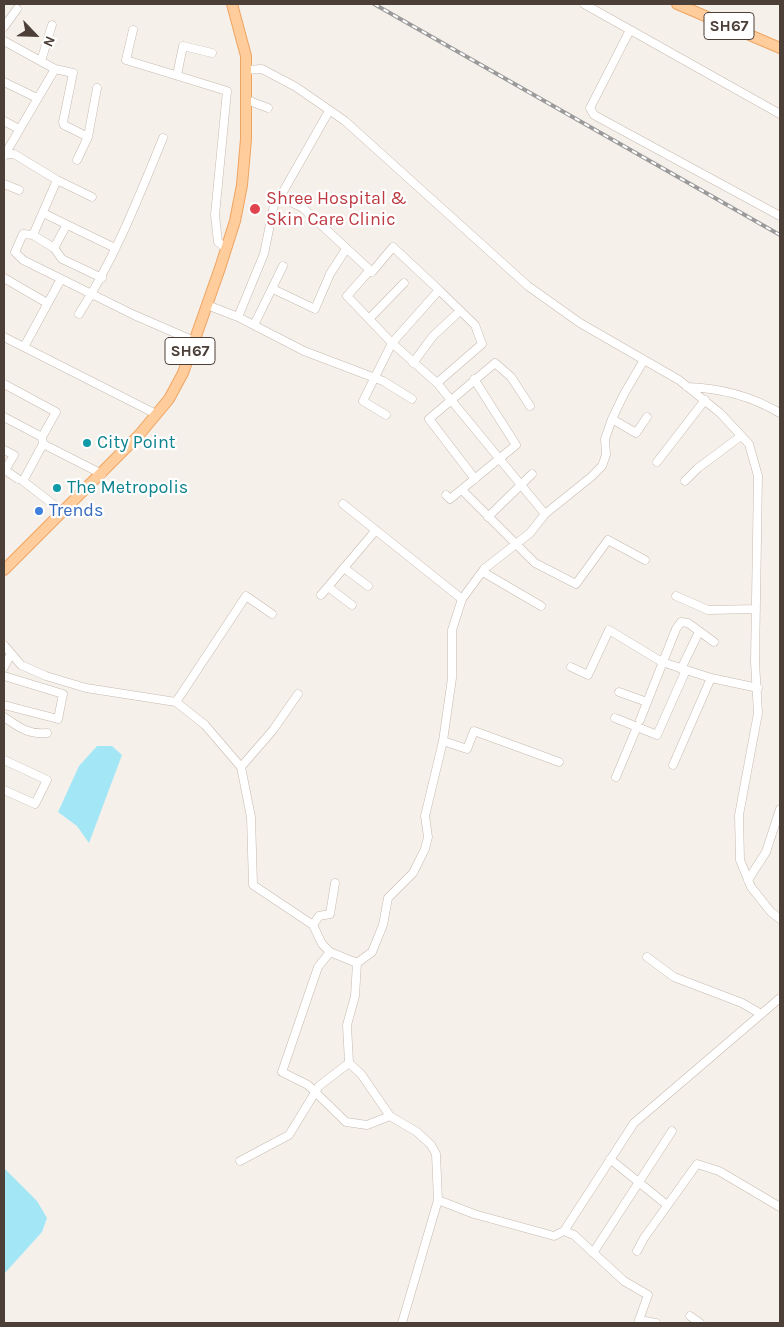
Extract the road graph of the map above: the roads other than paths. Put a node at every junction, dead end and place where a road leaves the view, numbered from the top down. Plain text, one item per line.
1 (228, 4) edge
2 (232, 4) edge
3 (584, 4) edge
4 (677, 4) edge
5 (692, 4) edge
6 (17, 9) dead end
7 (52, 25) dead end
8 (4, 27) edge
9 (133, 30) dead end
10 (630, 30) junction
11 (4, 41) edge
12 (780, 42) edge
13 (780, 48) edge
14 (212, 53) dead end
15 (41, 61) junction
16 (55, 70) junction
17 (246, 70) junction
18 (177, 75) junction
19 (4, 82) edge
20 (97, 88) dead end
21 (37, 98) junction
22 (247, 100) junction
23 (268, 108) dead end
24 (329, 111) junction
25 (780, 114) edge
26 (4, 121) edge
27 (19, 129) junction
28 (88, 137) junction
29 (164, 138) dead end
30 (4, 154) edge
31 (77, 160) dead end
32 (57, 180) junction
33 (4, 184) edge
34 (19, 190) dead end
35 (92, 197) dead end
36 (280, 198) junction
37 (43, 214) junction
38 (780, 216) edge
39 (66, 226) junction
40 (33, 235) junction
41 (54, 248) junction
42 (116, 248) junction
43 (226, 248) junction
44 (346, 249) junction
45 (283, 266) dead end
46 (370, 270) junction
47 (4, 278) edge
48 (102, 278) junction
49 (61, 279) junction
50 (404, 283) dead end
51 (273, 289) junction
52 (440, 290) junction
53 (92, 293) junction
54 (47, 303) junction
55 (207, 305) junction
56 (460, 311) junction
57 (79, 314) dead end
58 (238, 317) junction
59 (369, 319) junction
60 (254, 325) junction
61 (4, 337) edge
62 (194, 341) junction
63 (392, 343) junction
64 (24, 347) junction
65 (644, 360) junction
66 (413, 363) junction
67 (374, 378) junction
68 (474, 379) junction
69 (437, 383) junction
70 (4, 384) edge
71 (687, 386) junction
72 (412, 399) dead end
73 (705, 400) junction
74 (450, 401) junction
75 (530, 406) dead end
76 (780, 412) edge
77 (156, 414) junction
78 (386, 415) dead end
79 (4, 417) edge
80 (647, 417) dead end
81 (612, 420) junction
82 (741, 436) junction
83 (43, 440) junction
84 (4, 450) edge
85 (500, 458) junction
86 (657, 462) dead end
87 (102, 474) junction
88 (532, 474) dead end
89 (475, 478) junction
90 (18, 479) dead end
91 (685, 481) dead end
92 (522, 483) junction
93 (462, 490) junction
94 (446, 495) dead end
95 (343, 504) dead end
96 (63, 512) junction
97 (545, 514) junction
98 (488, 517) junction
99 (376, 530) junction
100 (516, 544) junction
101 (645, 560) dead end
102 (344, 568) junction
103 (4, 570) edge
104 (483, 572) junction
105 (368, 586) dead end
106 (328, 588) junction
107 (321, 595) dead end
108 (676, 596) dead end
109 (462, 599) junction
110 (352, 605) dead end
111 (541, 606) dead end
112 (756, 609) junction
113 (272, 614) dead end
114 (699, 632) junction
115 (714, 642) dead end
116 (4, 645) edge
117 (11, 654) junction
118 (662, 662) junction
119 (4, 667) edge
120 (571, 667) dead end
121 (684, 670) junction
122 (4, 676) edge
123 (711, 678) junction
124 (758, 688) junction
125 (620, 692) dead end
126 (298, 694) dead end
127 (176, 702) junction
128 (646, 702) junction
129 (4, 705) edge
130 (4, 717) edge
131 (615, 718) dead end
132 (639, 724) junction
133 (47, 733) dead end
134 (444, 741) junction
135 (4, 760) edge
136 (560, 762) dead end
137 (673, 765) dead end
138 (241, 767) junction
139 (616, 777) dead end
140 (4, 790) edge
141 (780, 809) edge
142 (748, 880) junction
143 (334, 883) dead end
144 (780, 918) edge
145 (312, 925) junction
146 (330, 952) junction
147 (647, 957) dead end
148 (357, 964) junction
149 (780, 998) edge
150 (762, 1014) junction
151 (349, 1063) junction
152 (316, 1092) junction
153 (390, 1116) junction
154 (672, 1132) dead end
155 (610, 1159) junction
156 (240, 1161) dead end
157 (638, 1184) junction
158 (438, 1200) junction
159 (667, 1205) junction
160 (780, 1207) edge
161 (564, 1231) junction
162 (637, 1251) dead end
163 (593, 1253) junction
164 (690, 1316) dead end
165 (402, 1323) edge
166 (656, 1323) edge
167 (700, 1323) edge

1 - 17 main road, SH67
2 - 17 main road, SH67
3 - 10 street
4 - 13 main road, SH67
5 - 12 main road, SH67
6 - 8 street
7 - 15 street
9 - 18 street
10 - 25 street
10 - 38 street
11 - 15 street
14 - 18 street
15 - 16 street
16 - 21 street
16 - 28 street
17 - 22 main road, SH67
17 - 24 street
18 - 43 street
19 - 21 street
20 - 28 street
21 - 27 street
22 - 23 street
22 - 43 main road, SH67
24 - 36 street
24 - 65 street
26 - 27 street
27 - 30 street
28 - 31 street
29 - 42 street
30 - 32 street
32 - 35 street
32 - 37 street
33 - 34 street
36 - 44 street
36 - 58 street
37 - 39 street
37 - 40 street
39 - 41 street
39 - 42 street
40 - 41 street
40 - 49 street
41 - 48 street
42 - 48 street
43 - 55 main road, SH67
44 - 46 street
44 - 51 street
45 - 51 street
46 - 52 street
46 - 59 street
47 - 54 street
48 - 53 street
49 - 53 street
49 - 54 street
50 - 59 street
51 - 60 street
52 - 56 street
52 - 63 street
53 - 57 street
53 - 62 street
54 - 64 street
55 - 58 street
55 - 62 main road, SH67
56 - 66 street
56 - 69 street
58 - 60 street
59 - 63 street
60 - 67 street
61 - 64 street
62 - 77 main road, SH67
63 - 66 street
63 - 67 street
64 - 77 street
65 - 71 street
65 - 81 street
66 - 69 street
67 - 72 street
67 - 78 street
68 - 74 street
68 - 75 street
68 - 85 street
69 - 74 street
70 - 83 street
71 - 73 street
71 - 76 street
73 - 82 street
73 - 86 street
74 - 85 street
74 - 89 street
77 - 87 main road, SH67
79 - 83 street
80 - 81 street
81 - 97 street
82 - 91 street
82 - 112 street
83 - 87 street
83 - 96 street
84 - 90 street
85 - 89 street
85 - 92 street
87 - 96 main road, SH67
88 - 92 street
89 - 93 street
92 - 97 street
92 - 98 street
93 - 94 street
93 - 98 street
95 - 99 street
96 - 103 main road, SH67
97 - 100 street
98 - 100 street
99 - 102 street
99 - 109 street
100 - 101 street
100 - 104 street
102 - 105 street
102 - 106 street
104 - 109 street
104 - 111 street
106 - 107 street
106 - 110 street
108 - 112 street
109 - 134 street
112 - 124 street
113 - 127 street
114 - 115 street
114 - 118 street
114 - 121 street
116 - 117 street
117 - 119 street
117 - 127 street
118 - 120 street
118 - 121 street
118 - 128 street
121 - 123 street
121 - 132 street
122 - 129 street
123 - 124 street
123 - 137 street
124 - 142 street
125 - 128 street
126 - 138 street
127 - 138 street
128 - 132 street
130 - 133 street
131 - 132 street
132 - 139 street
134 - 136 street
134 - 148 street
135 - 140 street
138 - 145 street
141 - 142 street
142 - 144 street
143 - 145 street
145 - 146 street
146 - 148 street
146 - 152 street
147 - 150 street
148 - 151 street
149 - 150 street
150 - 155 street
151 - 152 street
151 - 153 street
152 - 153 street
152 - 156 street
153 - 158 street
154 - 157 street
155 - 157 street
155 - 161 street
157 - 159 street
157 - 163 street
158 - 161 street
158 - 165 street
159 - 160 street
159 - 162 street
161 - 163 street
163 - 166 street
164 - 167 street

